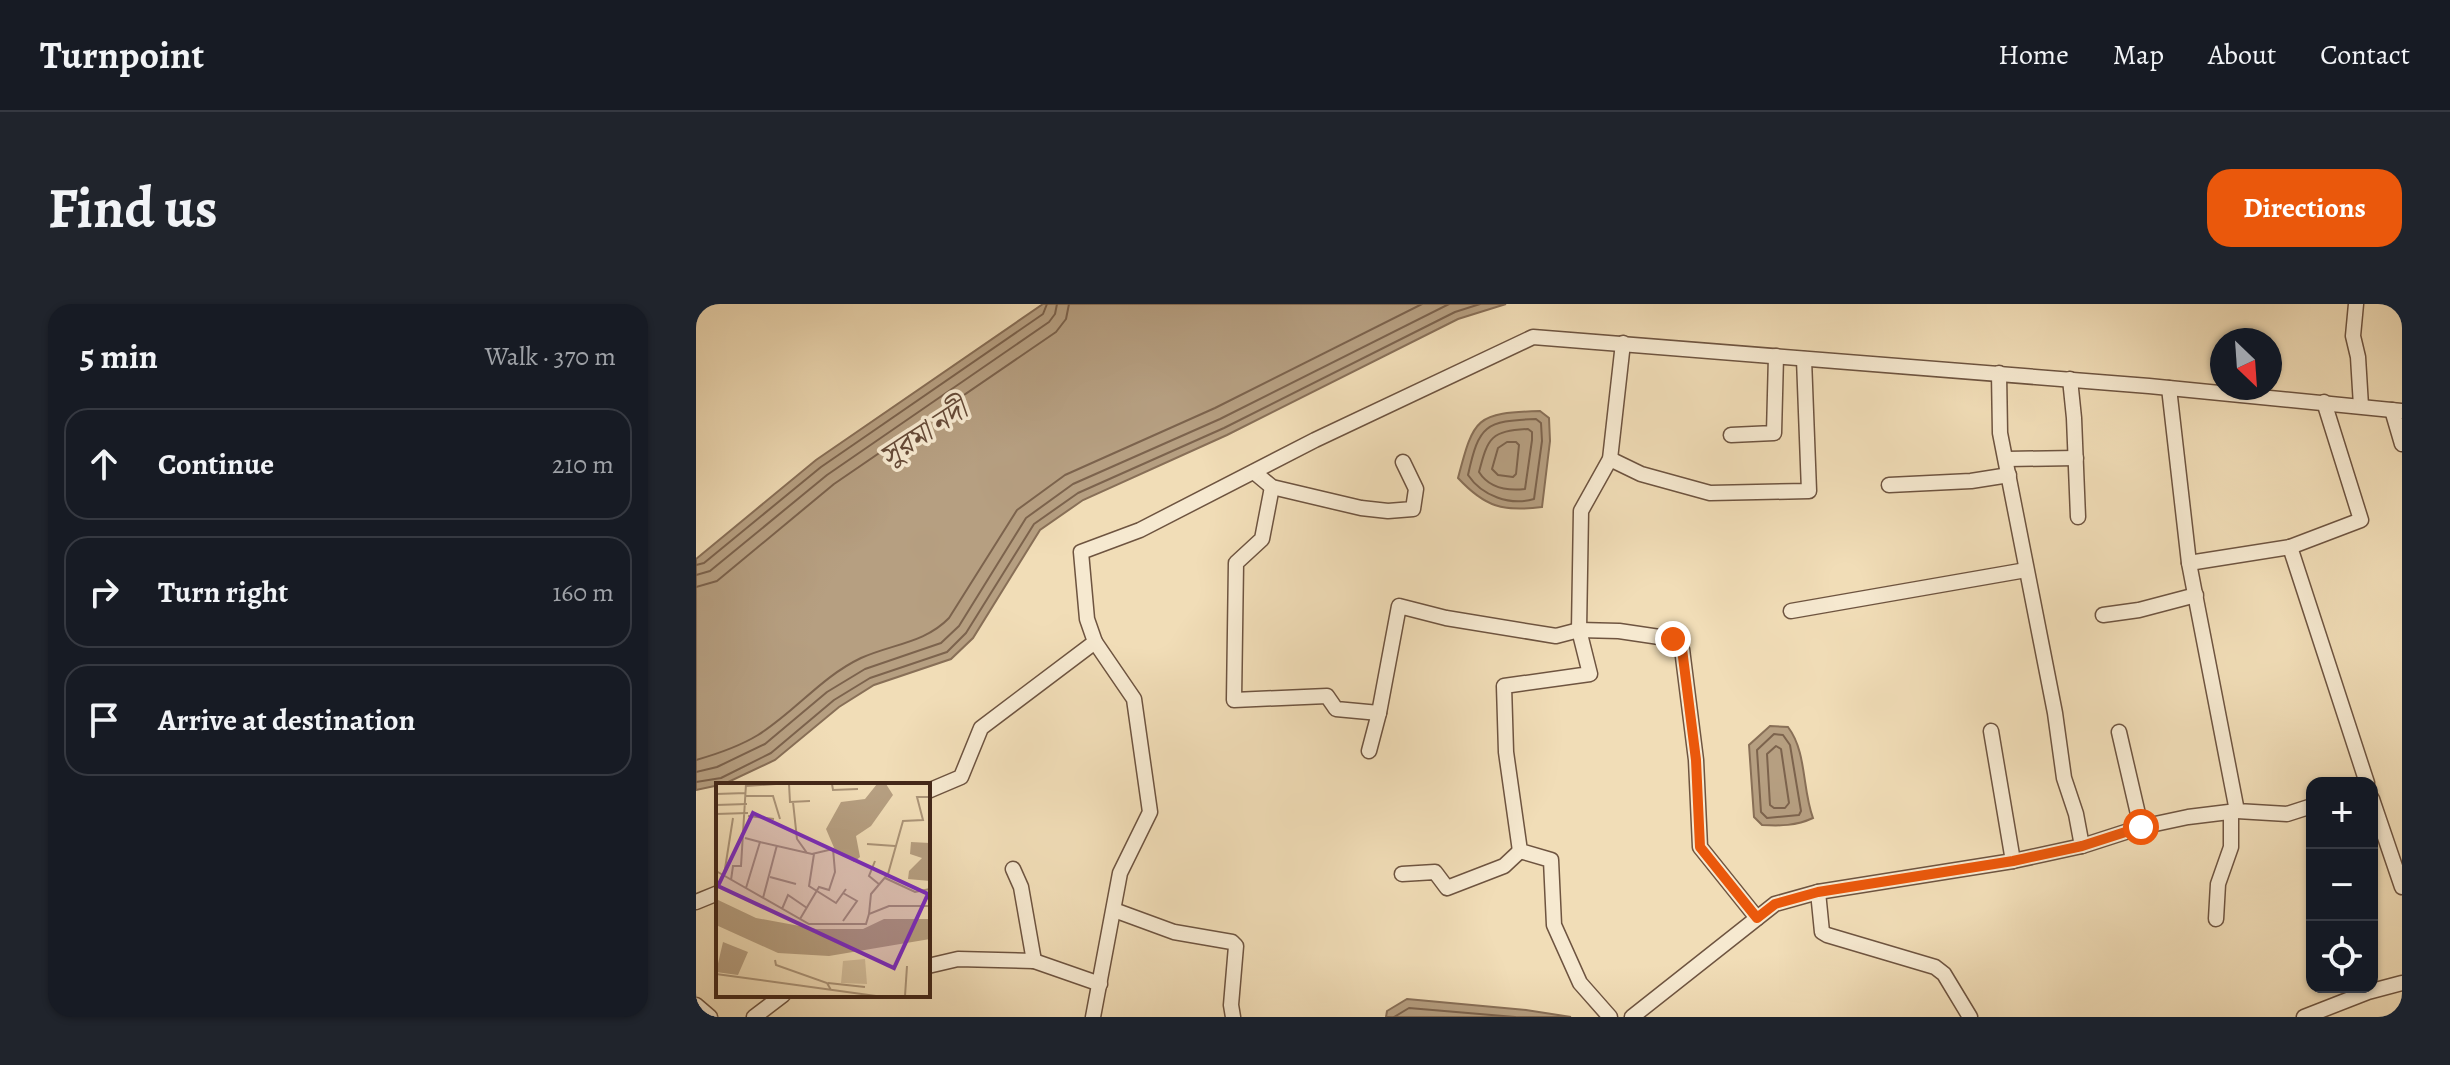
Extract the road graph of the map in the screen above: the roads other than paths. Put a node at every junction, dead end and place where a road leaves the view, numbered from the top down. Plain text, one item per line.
1 (2356, 304) edge
2 (1623, 343) junction
3 (1776, 356) junction
4 (1804, 359) junction
5 (1999, 373) junction
6 (2070, 379) junction
7 (2169, 388) junction
8 (2324, 402) junction
9 (2361, 406) junction
10 (2397, 411) edge
11 (1731, 435) dead end
12 (2402, 444) edge
13 (2076, 458) junction
14 (1610, 459) junction
15 (2007, 459) junction
16 (1403, 462) dead end
17 (1254, 472) junction
18 (2009, 475) junction
19 (1889, 485) dead end
20 (1272, 487) junction
21 (2078, 517) dead end
22 (2290, 547) junction
23 (2189, 563) junction
24 (2026, 570) junction
25 (2196, 595) junction
26 (1791, 611) dead end
27 (2103, 615) dead end
28 (1579, 630) junction
29 (1095, 642) junction
30 (1379, 713) junction
31 (1991, 731) dead end
32 (2119, 732) dead end
33 (1369, 751) dead end
34 (2365, 777) edge
35 (930, 790) edge
36 (2306, 808) edge
37 (2234, 811) junction
38 (2378, 817) edge
39 (2141, 827) junction
40 (2082, 846) junction
41 (1520, 851) junction
42 (2013, 861) junction
43 (1013, 869) dead end
44 (1402, 874) dead end
45 (2402, 887) edge
46 (1818, 892) junction
47 (716, 895) edge
48 (696, 902) edge
49 (1114, 910) junction
50 (1757, 918) junction
51 (2216, 919) dead end
52 (1034, 961) junction
53 (930, 966) edge
54 (2402, 983) edge
55 (1100, 984) junction
56 (779, 997) edge
57 (696, 1005) edge
58 (710, 1017) edge
59 (754, 1017) edge
60 (1093, 1017) edge
61 (1233, 1017) edge
62 (1610, 1017) edge
63 (1632, 1017) edge
64 (1970, 1017) edge
65 (2304, 1017) edge

1 - 9 street
2 - 3 street
2 - 14 street
2 - 17 street
3 - 4 street
3 - 11 street
4 - 5 street
4 - 14 street
5 - 6 street
5 - 15 street
6 - 7 street
6 - 13 street
7 - 8 street
7 - 23 street
8 - 9 street
8 - 22 street
9 - 10 street
10 - 12 street
13 - 15 street
13 - 21 street
14 - 28 street
15 - 18 street
16 - 20 street
17 - 20 street
17 - 29 street
18 - 19 street
18 - 24 street
20 - 30 street
22 - 23 street
22 - 34 street
23 - 25 street
24 - 26 street
24 - 40 street
25 - 27 street
25 - 37 street
28 - 30 street
28 - 41 street
28 - 50 street
29 - 35 street
29 - 49 street
30 - 33 street
31 - 42 street
32 - 39 street
36 - 37 street
37 - 39 street
37 - 51 street
38 - 45 street
39 - 40 street
40 - 42 street
41 - 44 street
41 - 62 street
42 - 46 street
43 - 52 street
46 - 50 street
46 - 64 street
47 - 48 street
49 - 55 street
49 - 61 street
50 - 63 street
52 - 53 street
52 - 55 street
54 - 65 street
55 - 60 street
56 - 59 street
57 - 58 street

